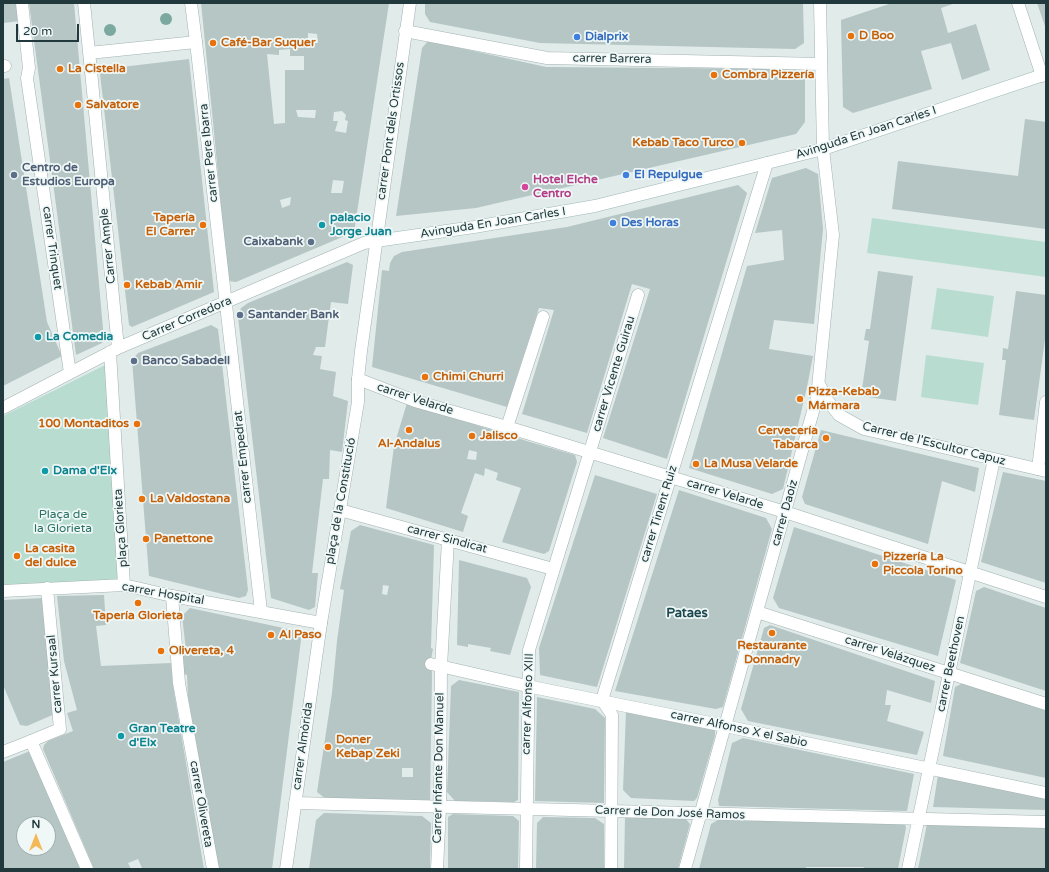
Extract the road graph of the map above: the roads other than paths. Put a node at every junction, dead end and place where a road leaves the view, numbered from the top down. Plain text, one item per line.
1 (22, 3) edge
2 (84, 3) edge
3 (191, 3) edge
4 (410, 3) edge
5 (1018, 3) edge
6 (823, 4) edge
7 (405, 31) junction
8 (196, 42) junction
9 (89, 53) junction
10 (821, 64) junction
11 (1044, 75) edge
12 (823, 150) junction
13 (768, 163) junction
14 (376, 241) junction
15 (638, 295) dead end
16 (226, 303) junction
17 (543, 317) dead end
18 (114, 350) junction
19 (70, 373) junction
20 (358, 379) junction
21 (819, 382) junction
22 (1046, 402) edge
23 (3, 408) edge
24 (507, 427) junction
25 (590, 452) junction
26 (994, 459) junction
27 (1042, 470) edge
28 (669, 478) junction
29 (340, 510) junction
30 (785, 512) junction
31 (448, 540) junction
32 (553, 569) junction
33 (970, 573) junction
34 (124, 585) junction
35 (47, 588) junction
36 (3, 591) edge
37 (172, 596) junction
38 (1046, 597) edge
39 (261, 611) junction
40 (758, 612) junction
41 (321, 623) junction
42 (436, 666) junction
43 (949, 673) junction
44 (527, 686) junction
45 (602, 700) junction
46 (1046, 704) edge
47 (725, 726) junction
48 (31, 741) junction
49 (3, 752) edge
50 (929, 768) junction
51 (1046, 793) edge
52 (295, 803) junction
53 (440, 807) junction
54 (526, 810) junction
55 (612, 811) junction
56 (701, 814) junction
57 (919, 819) junction
58 (1046, 822) edge
59 (87, 869) edge
60 (213, 869) edge
61 (286, 869) edge
62 (437, 869) edge
63 (526, 869) edge
64 (611, 869) edge
65 (685, 869) edge
66 (908, 869) edge

1 - 19 street, carrer Trinquet
2 - 9 street, Carrer Ample
3 - 8 street, carrer Pere Ibarra
4 - 7 street, carrer Pont dels Ortissos
5 - 11 street
6 - 10 street, carrer Daoiz
7 - 10 street, carrer Barrera
7 - 14 street, carrer Pont dels Ortissos
8 - 9 street
8 - 16 street, carrer Pere Ibarra
9 - 18 street, Carrer Ample
10 - 12 street, carrer Daoiz
11 - 12 street, Avinguda En Joan Carles I
12 - 13 street, Avinguda En Joan Carles I
12 - 21 street, carrer Daoiz
13 - 14 street, Avinguda En Joan Carles I
13 - 28 street, carrer Tinent Ruiz
14 - 16 street, Carrer Corredora
14 - 20 street, carrer Pont dels Ortissos
15 - 25 street, carrer Vicente Guirau
16 - 18 street, Carrer Corredora
16 - 39 street, carrer Empedrat
17 - 24 street
18 - 19 street, Carrer Corredora
18 - 34 street, plaça Glorieta
19 - 23 street, Carrer Corredora
20 - 24 street, carrer Velarde
20 - 29 street, plaça de la Constitució
21 - 26 street, Carrer de l'Escultor Capuz
21 - 30 street, carrer Daoiz
22 - 27 street
24 - 25 street, carrer Velarde
25 - 28 street, carrer Velarde
25 - 32 street, carrer Alfonso XIII
26 - 27 street, Carrer de l'Escultor Capuz
26 - 33 street, carrer Beethoven
28 - 30 street, carrer Velarde
28 - 45 street, carrer Tinent Ruiz
29 - 31 street, carrer Sindicat
29 - 41 street, plaça de la Constitució
30 - 33 street, carrer Velarde
30 - 40 street, carrer Daoiz
31 - 32 street, carrer Sindicat
31 - 42 street, Carrer Infante Don Manuel
32 - 44 street, carrer Alfonso XIII
33 - 38 street, carrer Velarde
33 - 43 street, carrer Beethoven
34 - 35 street, carrer Hospital
34 - 37 street, carrer Hospital
35 - 36 street, carrer Hospital
35 - 48 street, carrer Kursaal
37 - 39 street, carrer Hospital
37 - 60 street, carrer Olivereta
39 - 41 street, carrer Hospital
40 - 43 street, carrer Velázquez
40 - 47 street, carrer Daoiz
41 - 52 street, carrer Almòrida
42 - 44 street, carrer Alfonso X el Sabio
42 - 53 street, Carrer Infante Don Manuel
43 - 46 street, carrer Velázquez
43 - 50 street, carrer Beethoven
44 - 45 street, carrer Alfonso X el Sabio
44 - 54 street, carrer Alfonso XIII
45 - 47 street, carrer Alfonso X el Sabio
45 - 55 street
47 - 50 street, carrer Alfonso X el Sabio
47 - 56 street, carrer Daoiz
48 - 49 street
48 - 59 street
50 - 51 street, carrer Alfonso X el Sabio
50 - 57 street, carrer Beethoven
52 - 53 street, Carrer de Don José Ramos
52 - 61 street, carrer Almòrida
53 - 54 street, Carrer de Don José Ramos
53 - 62 street, Carrer Infante Don Manuel
54 - 55 street, Carrer de Don José Ramos
54 - 63 street, carrer Alfonso XIII
55 - 56 street, Carrer de Don José Ramos
55 - 64 street
56 - 57 street, Carrer de Don José Ramos
56 - 65 street, carrer Daoiz
57 - 58 street, Carrer de Don José Ramos
57 - 66 street, carrer Beethoven

